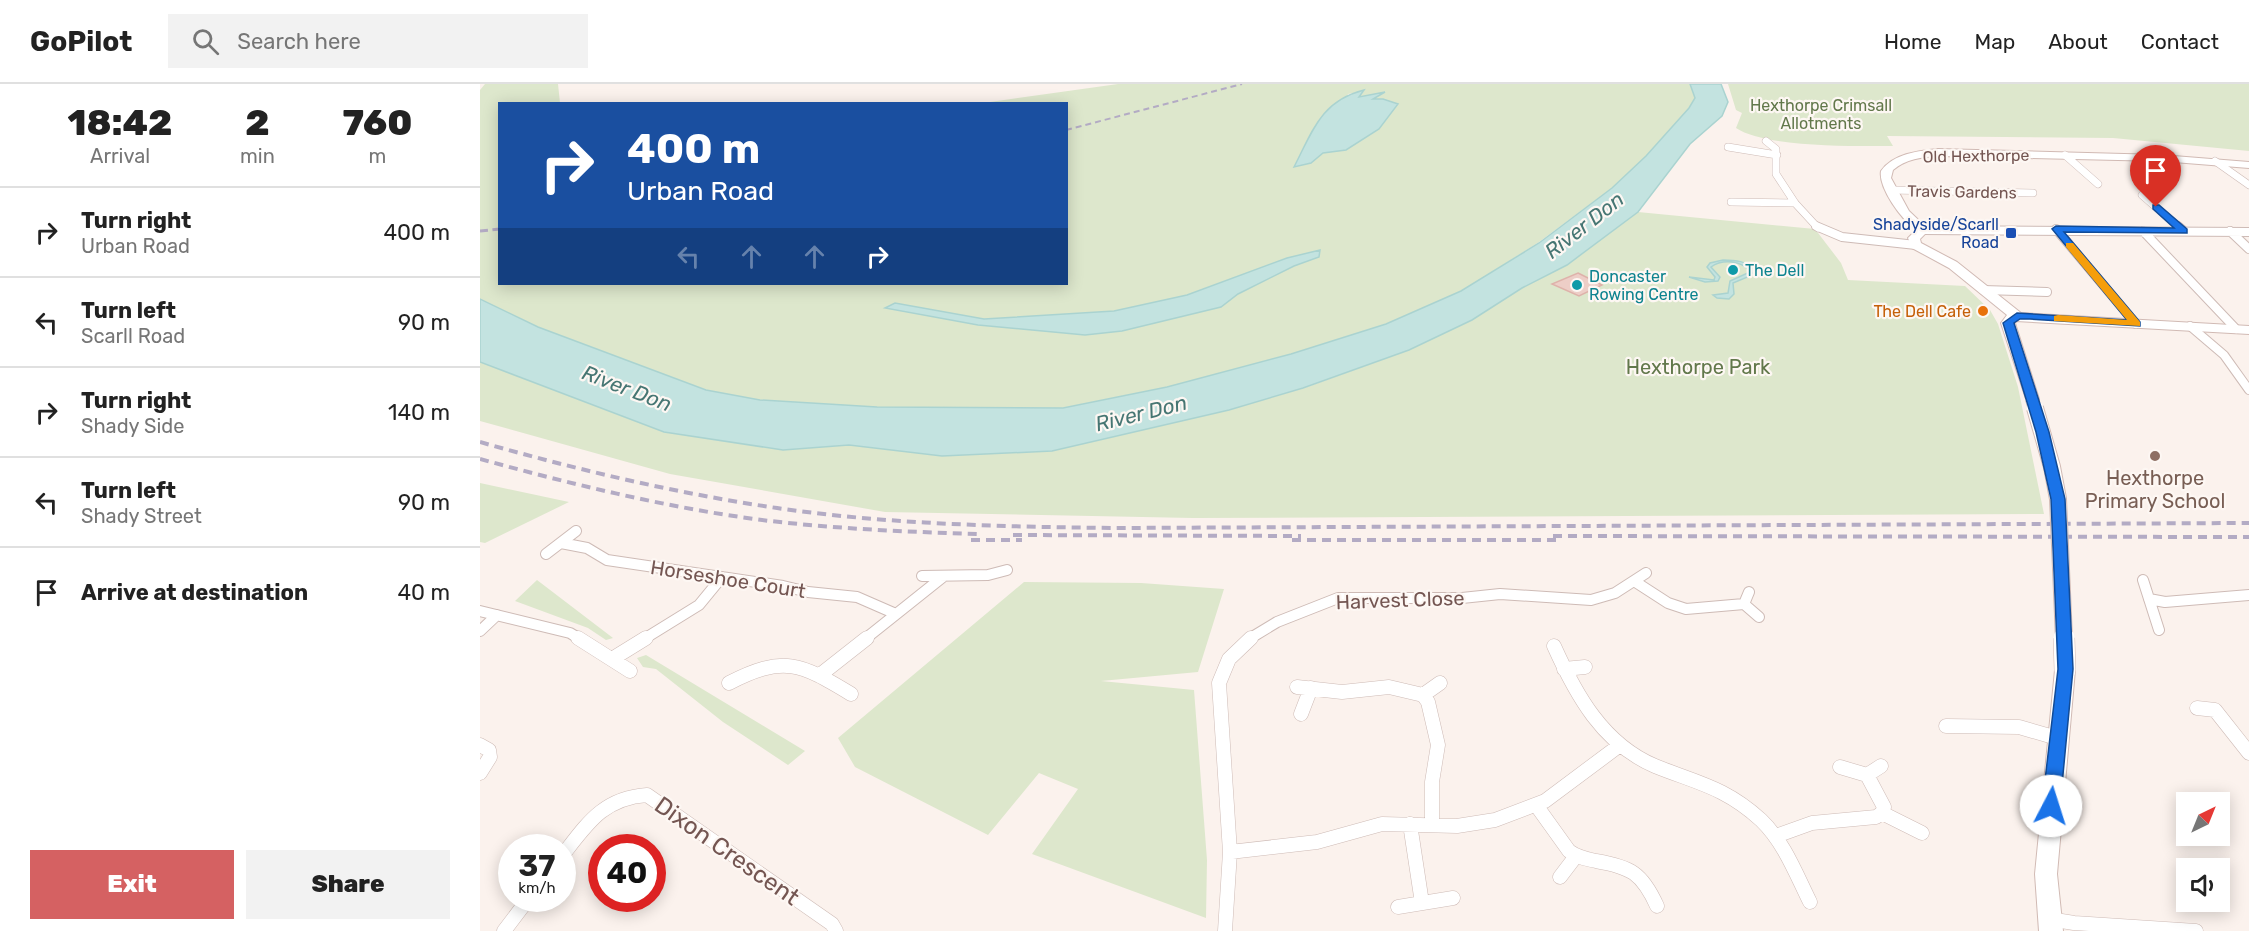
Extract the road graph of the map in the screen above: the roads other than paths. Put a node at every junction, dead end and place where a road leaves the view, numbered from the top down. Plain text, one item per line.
1 (1766, 141) dead end
2 (1720, 155) dead end
3 (1777, 155) junction
4 (2065, 155) junction
5 (2215, 161) junction
6 (2249, 165) edge
7 (2098, 184) dead end
8 (2249, 185) edge
9 (1890, 190) junction
10 (2033, 193) dead end
11 (2142, 195) dead end
12 (1731, 202) dead end
13 (1795, 203) junction
14 (2056, 229) junction
15 (1923, 230) junction
16 (2143, 231) junction
17 (2184, 231) junction
18 (2230, 231) junction
19 (2249, 232) edge
20 (1916, 245) junction
21 (2249, 249) edge
22 (2019, 281) dead end
23 (1983, 290) junction
24 (2026, 291) junction
25 (2047, 292) dead end
26 (2017, 316) junction
27 (2136, 324) junction
28 (2190, 326) junction
29 (2242, 329) edge
30 (2249, 390) edge
31 (576, 531) dead end
32 (561, 543) junction
33 (546, 554) dead end
34 (1007, 570) dead end
35 (1646, 573) dead end
36 (922, 576) dead end
37 (944, 576) junction
38 (722, 577) junction
39 (2143, 580) dead end
40 (1634, 581) junction
41 (1749, 592) dead end
42 (2249, 595) edge
43 (2149, 599) junction
44 (1744, 604) junction
45 (480, 611) edge
46 (897, 614) junction
47 (497, 615) junction
48 (1759, 617) dead end
49 (2159, 630) dead end
50 (480, 631) edge
51 (1554, 646) dead end
52 (612, 659) junction
53 (1585, 667) dead end
54 (1564, 669) junction
55 (630, 671) dead end
56 (820, 675) junction
57 (729, 683) dead end
58 (1440, 683) dead end
59 (1297, 687) dead end
60 (1311, 688) junction
61 (850, 694) dead end
62 (1423, 695) junction
63 (2197, 708) dead end
64 (1302, 714) dead end
65 (1946, 726) dead end
66 (2057, 738) junction
67 (480, 745) edge
68 (1620, 745) junction
69 (2249, 753) edge
70 (1881, 766) dead end
71 (1840, 767) dead end
72 (480, 773) edge
73 (1867, 775) junction
74 (1536, 805) junction
75 (1882, 813) junction
76 (1410, 824) junction
77 (1432, 825) junction
78 (1923, 833) dead end
79 (1776, 836) junction
80 (576, 838) edge
81 (1230, 852) junction
82 (1576, 856) junction
83 (1560, 877) dead end
84 (1453, 898) dead end
85 (1810, 902) dead end
86 (1422, 903) junction
87 (1657, 906) dead end
88 (1398, 907) dead end
89 (518, 912) edge
90 (2050, 925) edge
91 (504, 931) edge
92 (836, 931) edge
93 (1225, 931) edge
94 (2196, 931) edge

1 - 3 street
2 - 3 street
3 - 13 street
4 - 5 street, Old Hexthorpe
4 - 7 street
4 - 9 street, Old Hexthorpe
5 - 6 street, Old Hexthorpe
5 - 8 street
9 - 10 street, Travis Gardens
9 - 15 street
11 - 17 street
12 - 13 street
13 - 20 street
14 - 15 street
14 - 16 street
14 - 27 street
15 - 20 street
16 - 17 street
16 - 29 street
17 - 18 street
18 - 19 street
18 - 21 street
20 - 23 street
22 - 24 street
23 - 24 street
23 - 26 street
24 - 25 street
26 - 27 street
26 - 66 street, bridge
27 - 28 street
28 - 29 street
28 - 30 street
31 - 32 street
32 - 33 street
32 - 38 street, Horseshoe Court
34 - 37 street
35 - 40 street, Harvest Close
36 - 37 street
37 - 46 street
38 - 46 street, Horseshoe Court
38 - 52 street
39 - 43 street
40 - 44 street
40 - 81 street, Harvest Close
41 - 44 street
42 - 43 street
43 - 49 street
44 - 48 street
45 - 47 street
46 - 56 street
47 - 50 street
47 - 52 street
51 - 54 street
52 - 55 street
53 - 54 street
54 - 68 street
56 - 57 street
56 - 61 street
58 - 62 street
59 - 60 street
60 - 62 street
60 - 64 street
62 - 77 street
63 - 69 street
65 - 66 street
66 - 90 street
67 - 72 street
68 - 74 street
68 - 79 street
70 - 73 street
71 - 73 street
73 - 75 street
74 - 77 street
74 - 82 street
75 - 78 street
75 - 79 street
76 - 77 street
76 - 81 street
76 - 86 street
79 - 85 street
80 - 92 street, Dixon Crescent
81 - 93 street, Harvest Close
82 - 83 street
82 - 87 street
84 - 86 street
86 - 88 street
89 - 91 street
90 - 94 street

